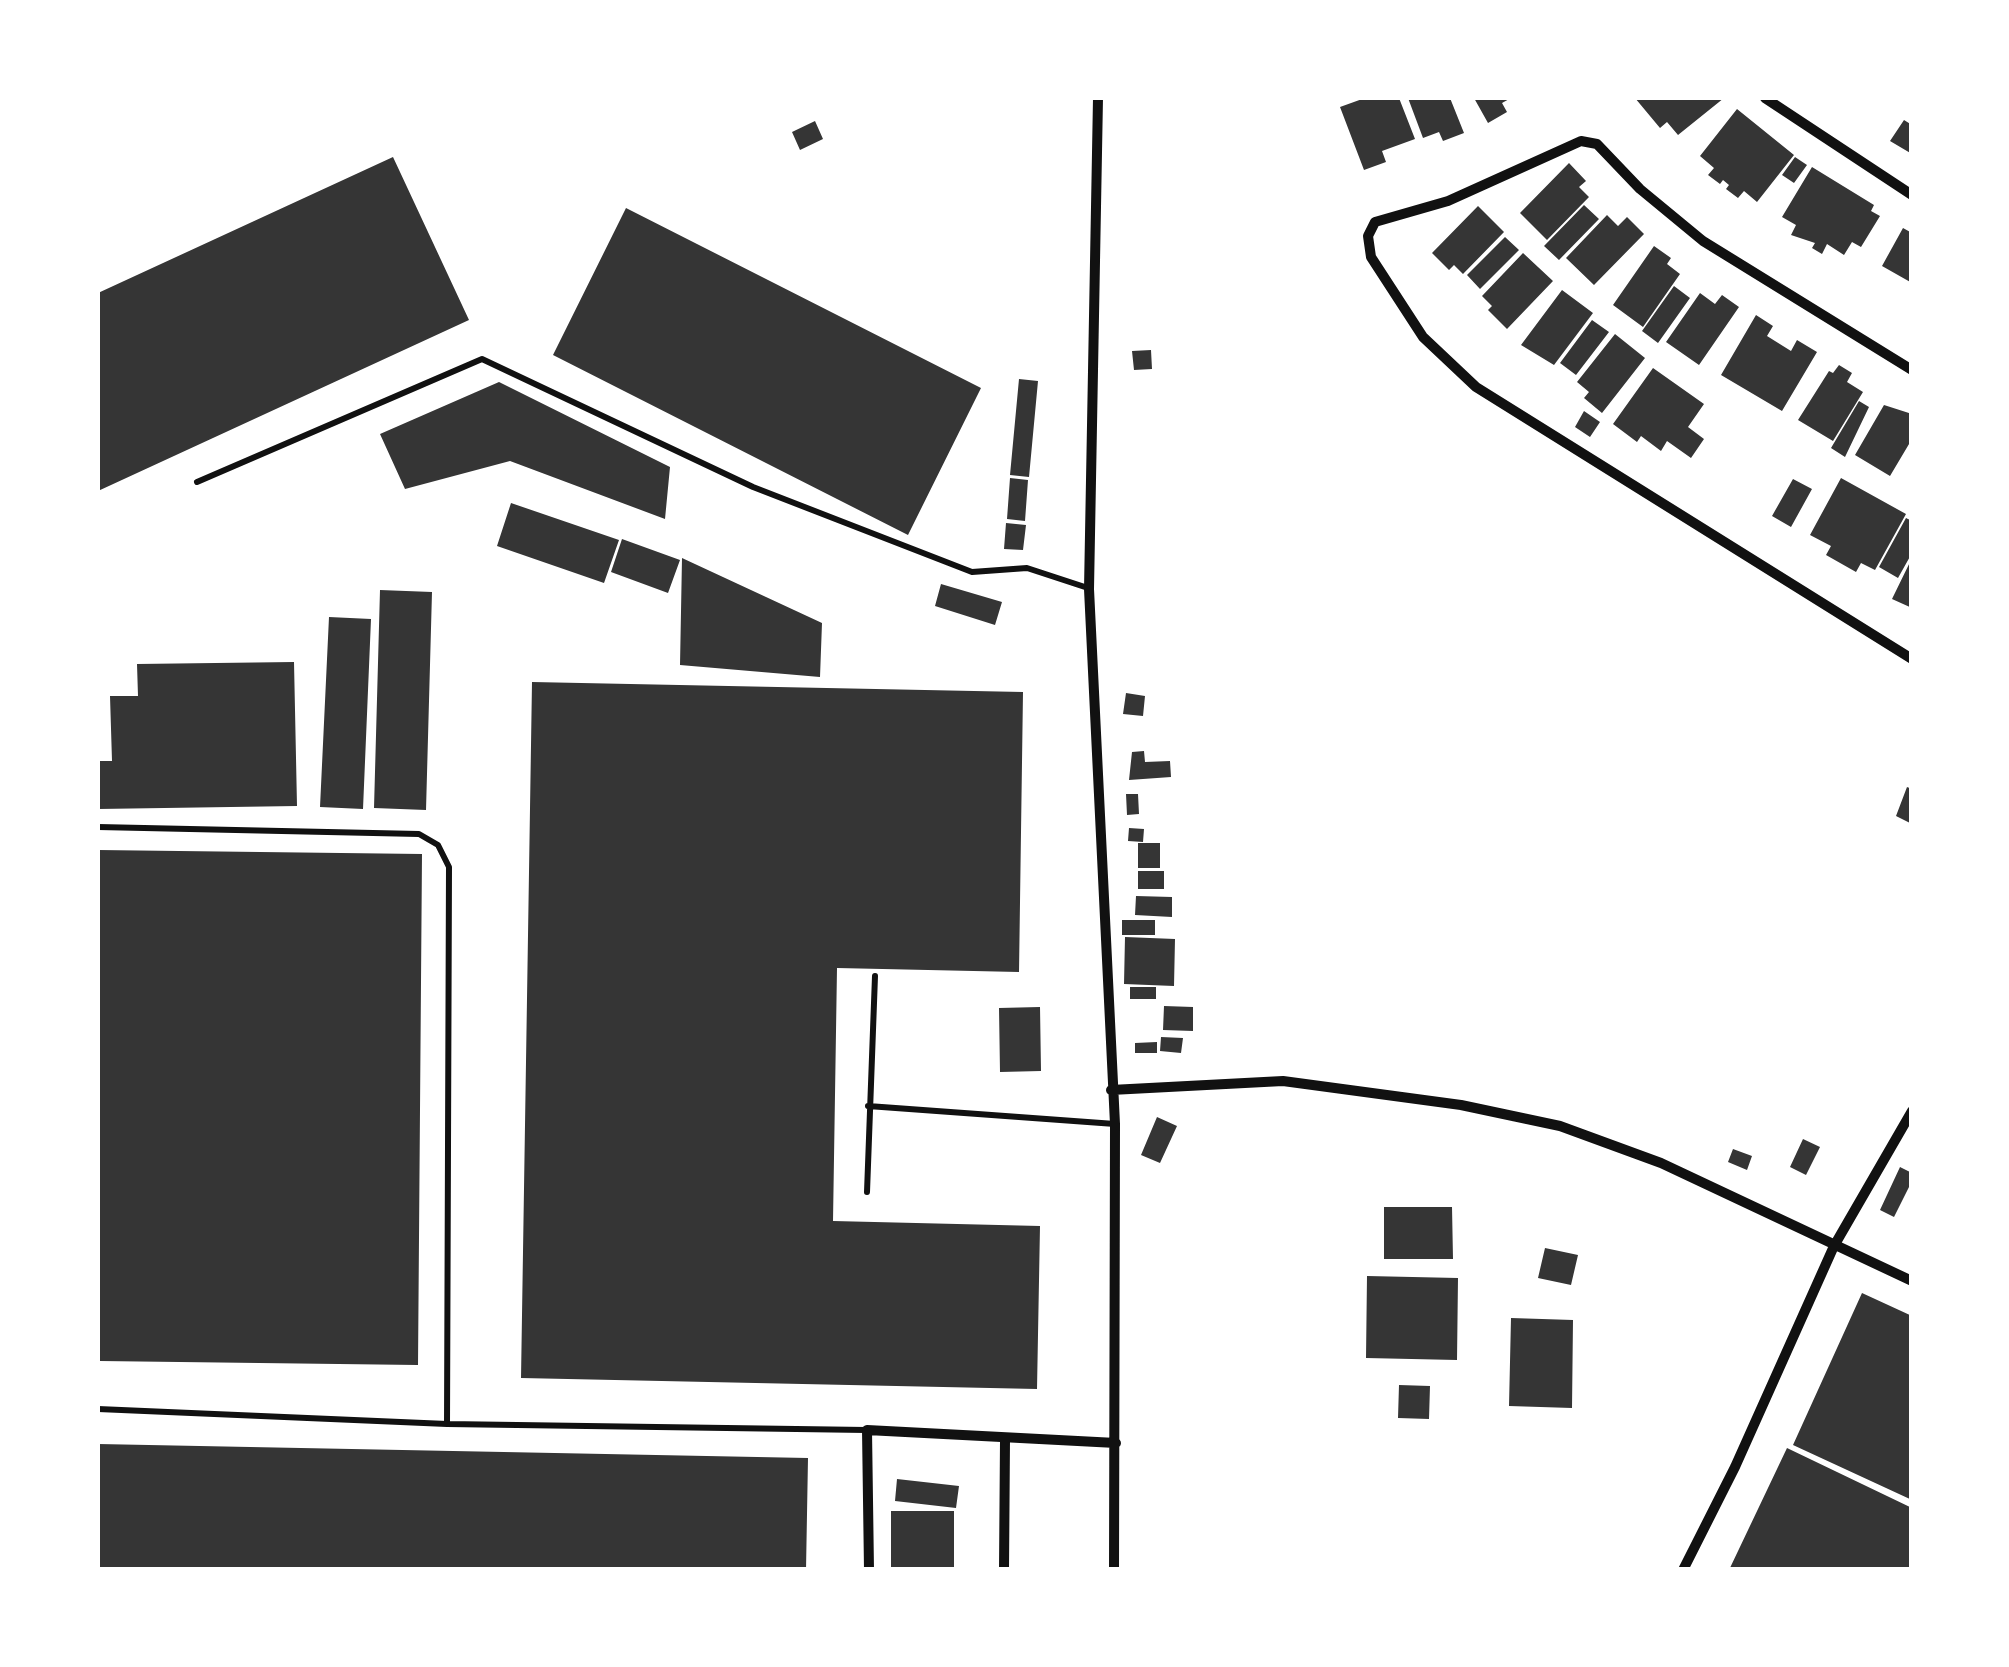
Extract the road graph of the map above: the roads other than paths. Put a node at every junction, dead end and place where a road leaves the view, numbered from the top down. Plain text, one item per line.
1 (1098, 98) edge
2 (1765, 98) edge
3 (1912, 195) edge
4 (1912, 370) edge
5 (197, 482) dead end
6 (1089, 589) junction
7 (1912, 659) edge
8 (98, 827) edge
9 (875, 976) dead end
10 (1112, 1090) junction
11 (868, 1106) junction
12 (1912, 1111) edge
13 (1115, 1124) junction
14 (867, 1192) dead end
15 (1834, 1246) junction
16 (1912, 1281) edge
17 (98, 1409) edge
18 (447, 1424) junction
19 (867, 1430) junction
20 (1005, 1440) junction
21 (1116, 1442) junction
22 (869, 1570) edge
23 (1004, 1570) edge
24 (1114, 1570) edge
25 (1683, 1570) edge

1 - 6 street
2 - 3 street
4 - 7 street
5 - 6 lane
6 - 10 street
8 - 18 lane
9 - 11 lane
10 - 13 street
10 - 15 street
11 - 13 lane
11 - 14 lane
12 - 15 street
13 - 21 street
15 - 16 street
15 - 25 street
17 - 18 lane
18 - 19 lane
19 - 20 street
19 - 22 street
20 - 21 street
20 - 23 street
21 - 24 street

